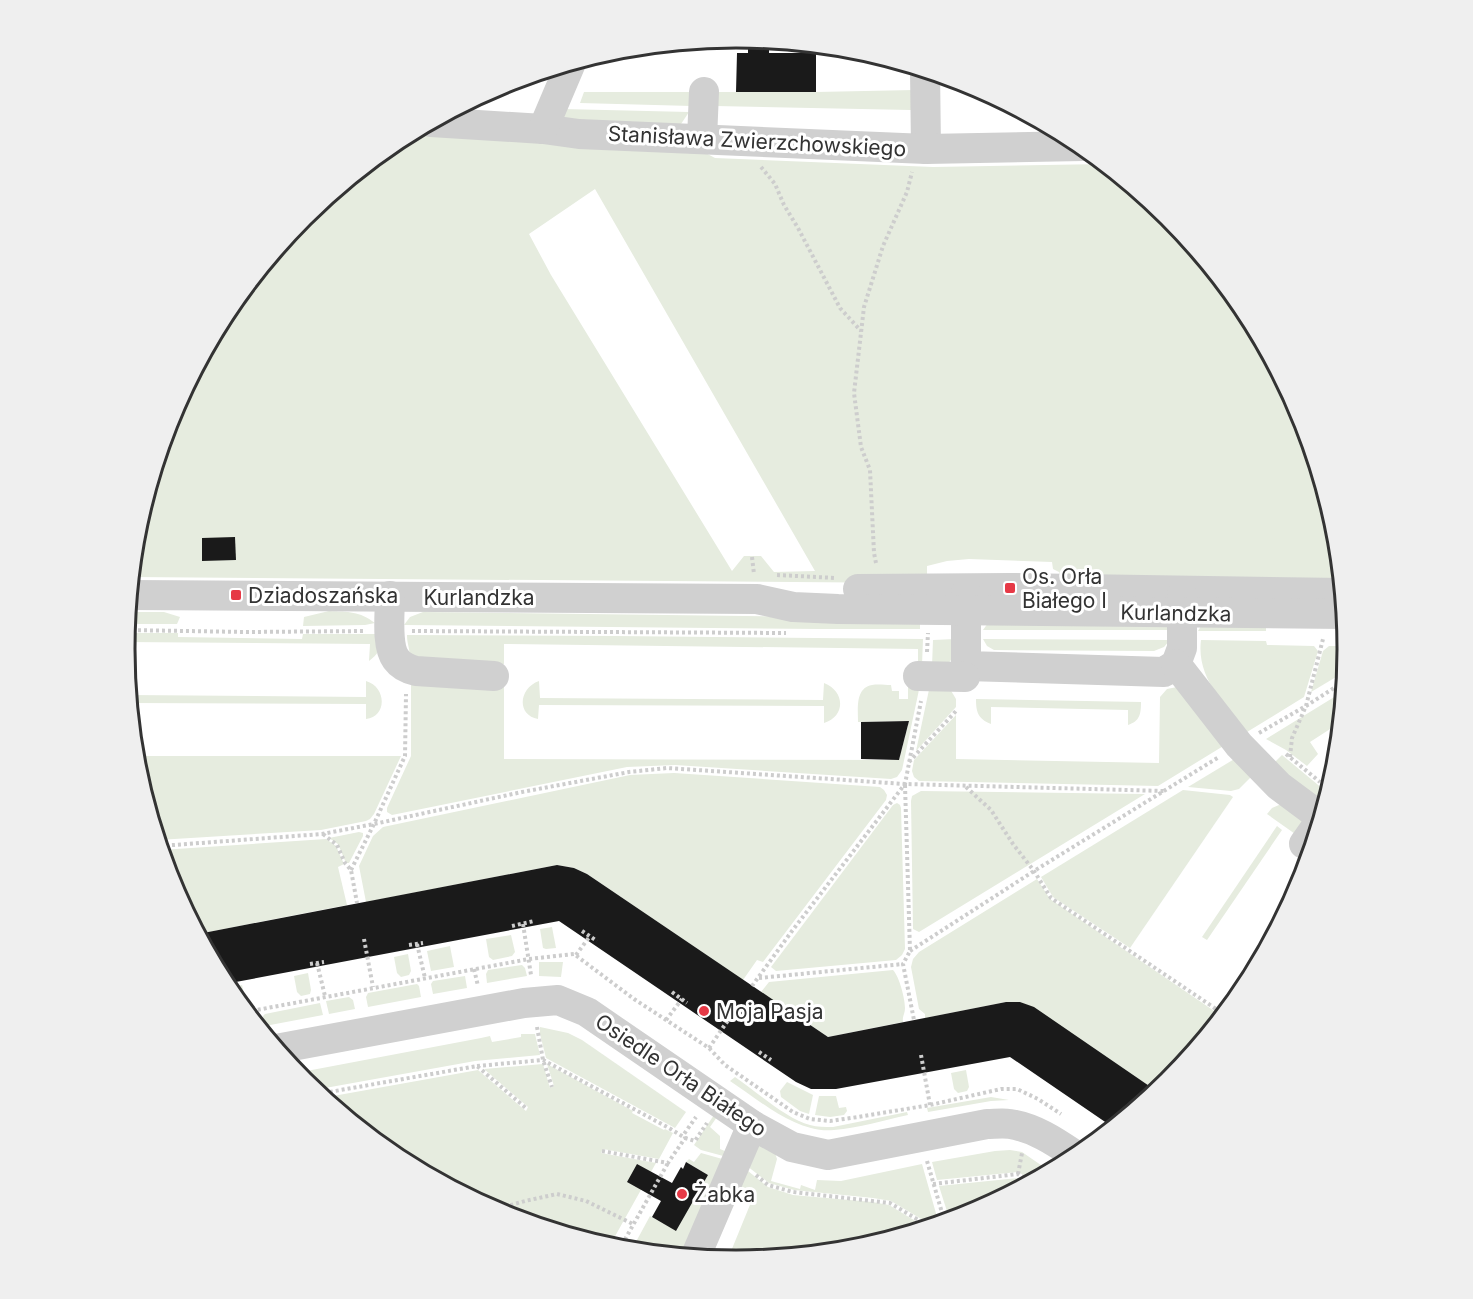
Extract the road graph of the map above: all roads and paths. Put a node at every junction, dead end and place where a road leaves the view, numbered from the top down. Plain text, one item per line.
1 (567, 72) edge
2 (925, 79) edge
3 (704, 92) dead end
4 (447, 123) edge
5 (543, 129) junction
6 (702, 139) junction
7 (752, 141) junction
8 (1066, 146) edge
9 (921, 149) junction
10 (861, 332) junction
11 (877, 568) dead end
12 (777, 575) dead end
13 (842, 578) dead end
14 (1335, 593) edge
15 (138, 594) edge
16 (390, 596) junction
17 (1182, 603) junction
18 (966, 612) junction
19 (1337, 614) edge
20 (135, 630) edge
21 (390, 630) junction
22 (797, 633) dead end
23 (1324, 635) dead end
24 (1176, 664) junction
25 (406, 668) junction
26 (494, 676) dead end
27 (922, 676) junction
28 (965, 677) dead end
29 (1337, 687) edge
30 (1306, 706) junction
31 (956, 711) dead end
32 (1239, 745) junction
33 (1290, 757) dead end
34 (908, 762) junction
35 (905, 784) junction
36 (965, 786) junction
37 (1165, 791) junction
38 (1315, 814) edge
39 (374, 824) junction
40 (322, 834) junction
41 (1307, 840) edge
42 (1304, 844) dead end
43 (168, 845) edge
44 (351, 870) junction
45 (1034, 871) junction
46 (357, 903) dead end
47 (534, 921) dead end
48 (523, 924) junction
49 (512, 926) dead end
50 (582, 931) dead end
51 (590, 936) junction
52 (364, 939) dead end
53 (597, 941) dead end
54 (423, 943) dead end
55 (417, 944) junction
56 (409, 945) dead end
57 (910, 951) junction
58 (576, 955) dead end
59 (324, 962) dead end
60 (317, 963) junction
61 (310, 964) dead end
62 (903, 964) junction
63 (531, 975) dead end
64 (425, 978) dead end
65 (759, 978) junction
66 (752, 986) dead end
67 (373, 987) dead end
68 (672, 993) dead end
69 (325, 996) dead end
70 (682, 999) junction
71 (687, 1003) dead end
72 (1218, 1010) edge
73 (731, 1016) dead end
74 (666, 1020) dead end
75 (914, 1020) dead end
76 (540, 1044) dead end
77 (285, 1047) edge
78 (709, 1048) dead end
79 (759, 1052) dead end
80 (921, 1055) dead end
81 (543, 1060) junction
82 (771, 1060) dead end
83 (477, 1066) junction
84 (552, 1087) dead end
85 (329, 1092) edge
86 (930, 1105) dead end
87 (914, 1108) dead end
88 (527, 1109) dead end
89 (697, 1115) dead end
90 (705, 1116) dead end
91 (752, 1125) junction
92 (920, 1137) junction
93 (685, 1138) junction
94 (602, 1151) dead end
95 (1069, 1151) edge
96 (1022, 1152) dead end
97 (668, 1163) junction
98 (750, 1171) dead end
99 (1018, 1174) junction
100 (1024, 1177) edge
101 (933, 1184) junction
102 (508, 1206) edge
103 (942, 1214) edge
104 (921, 1222) edge
105 (633, 1224) junction
106 (624, 1240) edge
107 (698, 1250) edge

1 - 5 street
2 - 9 street
3 - 6 street
4 - 5 street, Stanisława Zwierzchowskiego
5 - 6 street, Stanisława Zwierzchowskiego
6 - 7 street, Stanisława Zwierzchowskiego
7 - 9 street, Stanisława Zwierzchowskiego
7 - 10 path
8 - 9 street, Stanisława Zwierzchowskiego
9 - 10 path
10 - 11 path
12 - 13 path
14 - 17 street, Kurlandzka
15 - 16 street, Kurlandzka
16 - 18 street, Kurlandzka
16 - 21 street
17 - 18 street, Kurlandzka
17 - 19 street, Kurlandzka
17 - 24 street
18 - 24 street
18 - 27 path
20 - 21 path
21 - 22 path
21 - 25 street
23 - 30 path
24 - 32 street
25 - 26 street
25 - 39 path
27 - 28 street
27 - 34 path
29 - 30 path
30 - 32 path
30 - 33 path
31 - 34 path
32 - 37 path
32 - 38 street
34 - 35 path
35 - 36 path
35 - 39 path
35 - 57 path
35 - 65 path
36 - 37 path
36 - 45 path
37 - 45 path
39 - 40 path
39 - 44 path
40 - 43 path
40 - 44 path
41 - 42 street
44 - 46 path
45 - 57 path
45 - 72 path
47 - 48 path
48 - 49 path
48 - 63 path
50 - 51 path
51 - 53 path
51 - 58 path
52 - 67 path
54 - 55 path
55 - 56 path
55 - 64 path
57 - 62 path
59 - 60 path
60 - 61 path
60 - 69 path
62 - 65 path
62 - 75 path
65 - 66 path
68 - 70 path
70 - 71 path
70 - 74 path
73 - 78 path
76 - 81 path
77 - 91 street, Osiedle Orła Białego
79 - 82 path
80 - 86 path
81 - 83 path
81 - 84 path
81 - 93 path
83 - 85 path
83 - 88 path
87 - 92 path
89 - 93 path
90 - 93 path
91 - 92 street, Osiedle Orła Białego
91 - 107 street
92 - 95 street, Osiedle Orła Białego
92 - 101 path
93 - 97 path
94 - 97 path
96 - 99 path
97 - 105 path
98 - 104 path
99 - 100 path
99 - 101 path
101 - 103 path
102 - 105 path
105 - 106 path

